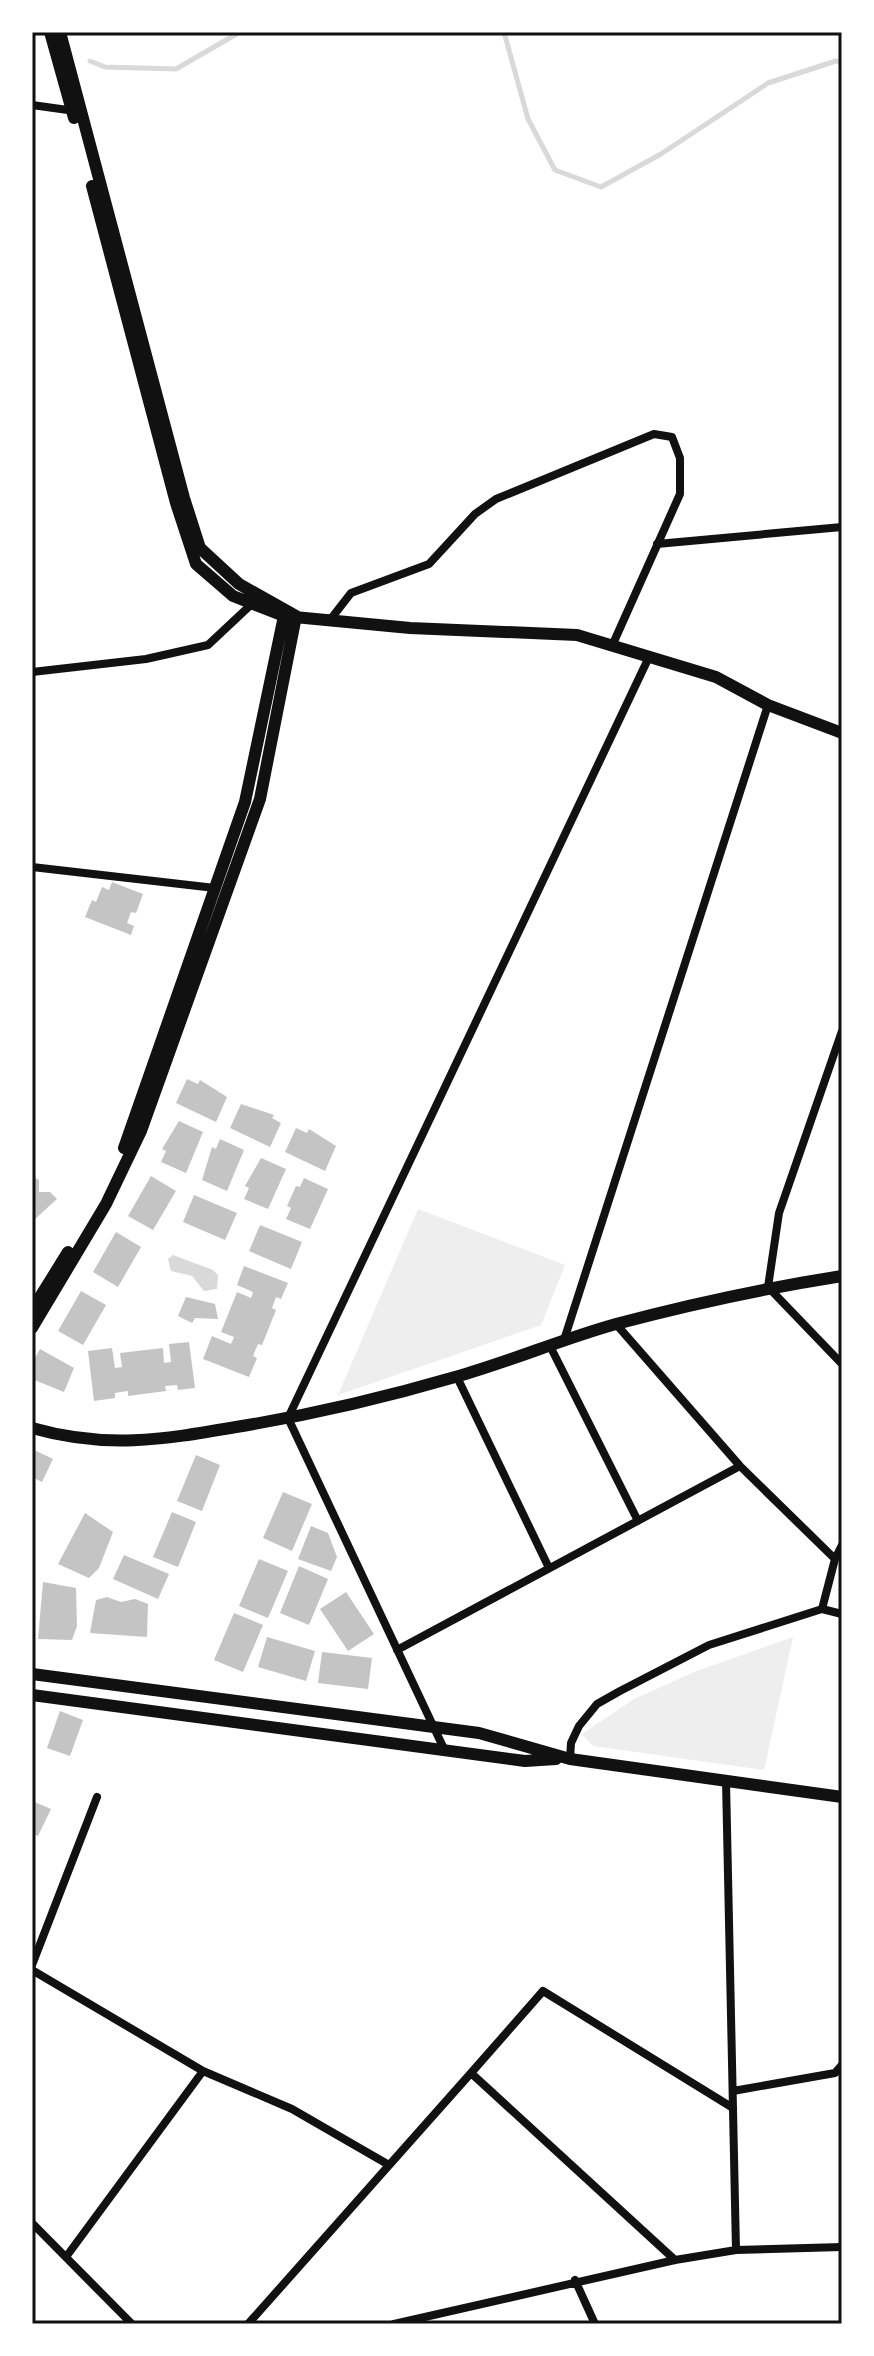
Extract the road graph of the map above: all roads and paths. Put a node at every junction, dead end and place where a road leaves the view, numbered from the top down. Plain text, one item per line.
1 (50, 32) edge
2 (60, 32) edge
3 (65, 70) junction
4 (32, 105) edge
5 (76, 110) junction
6 (842, 527) edge
7 (657, 544) junction
8 (257, 599) junction
9 (290, 616) junction
10 (330, 620) junction
11 (612, 646) junction
12 (649, 657) junction
13 (32, 672) edge
14 (768, 705) junction
15 (842, 733) edge
16 (32, 867) edge
17 (215, 888) junction
18 (842, 1031) edge
19 (842, 1276) edge
20 (768, 1287) junction
21 (32, 1310) edge
22 (616, 1324) junction
23 (32, 1328) edge
24 (564, 1340) junction
25 (550, 1346) junction
26 (842, 1364) edge
27 (457, 1377) junction
28 (288, 1418) junction
29 (32, 1428) edge
30 (740, 1466) junction
31 (638, 1521) junction
32 (842, 1545) edge
33 (835, 1559) junction
34 (549, 1568) junction
35 (822, 1609) junction
36 (842, 1614) edge
37 (397, 1650) junction
38 (32, 1674) edge
39 (32, 1695) edge
40 (434, 1727) junction
41 (445, 1751) junction
42 (570, 1759) junction
43 (726, 1781) junction
44 (97, 1797) dead end
45 (842, 1797) edge
46 (32, 1967) edge
47 (842, 2065) edge
48 (203, 2071) junction
49 (471, 2073) junction
50 (733, 2091) junction
51 (733, 2108) junction
52 (389, 2165) junction
53 (32, 2223) edge
54 (842, 2247) edge
55 (736, 2250) junction
56 (66, 2257) junction
57 (675, 2260) junction
58 (575, 2280) junction
59 (132, 2324) edge
60 (248, 2324) edge
61 (394, 2324) edge
62 (595, 2324) edge

1 - 3 street
2 - 3 street
3 - 5 street
4 - 5 street
5 - 8 street
6 - 7 street
7 - 10 street
7 - 11 street
8 - 9 street
8 - 13 street
9 - 10 street
9 - 17 street
9 - 23 street
10 - 11 street
11 - 12 street
12 - 14 street
12 - 28 street
14 - 15 street
14 - 24 street
16 - 17 street
17 - 21 street
18 - 20 street
19 - 20 street
20 - 22 street
20 - 26 street
22 - 24 street
22 - 30 street
24 - 25 street
25 - 27 street
25 - 31 street
27 - 28 street
27 - 34 street
28 - 29 street
28 - 37 street
30 - 31 street
30 - 33 street
31 - 34 street
32 - 33 street
33 - 35 street
34 - 37 street
35 - 36 street
35 - 42 street
37 - 40 street
38 - 40 street
39 - 41 street
40 - 41 street
40 - 42 street
41 - 42 street
42 - 43 street
43 - 45 street
43 - 50 street
44 - 46 street
46 - 48 street
47 - 50 street
48 - 52 street
48 - 56 street
49 - 51 street
49 - 52 street
49 - 57 street
50 - 51 street
51 - 55 street
52 - 60 street
53 - 56 street
54 - 55 street
55 - 57 street
56 - 59 street
57 - 58 street
58 - 61 street
58 - 62 street

